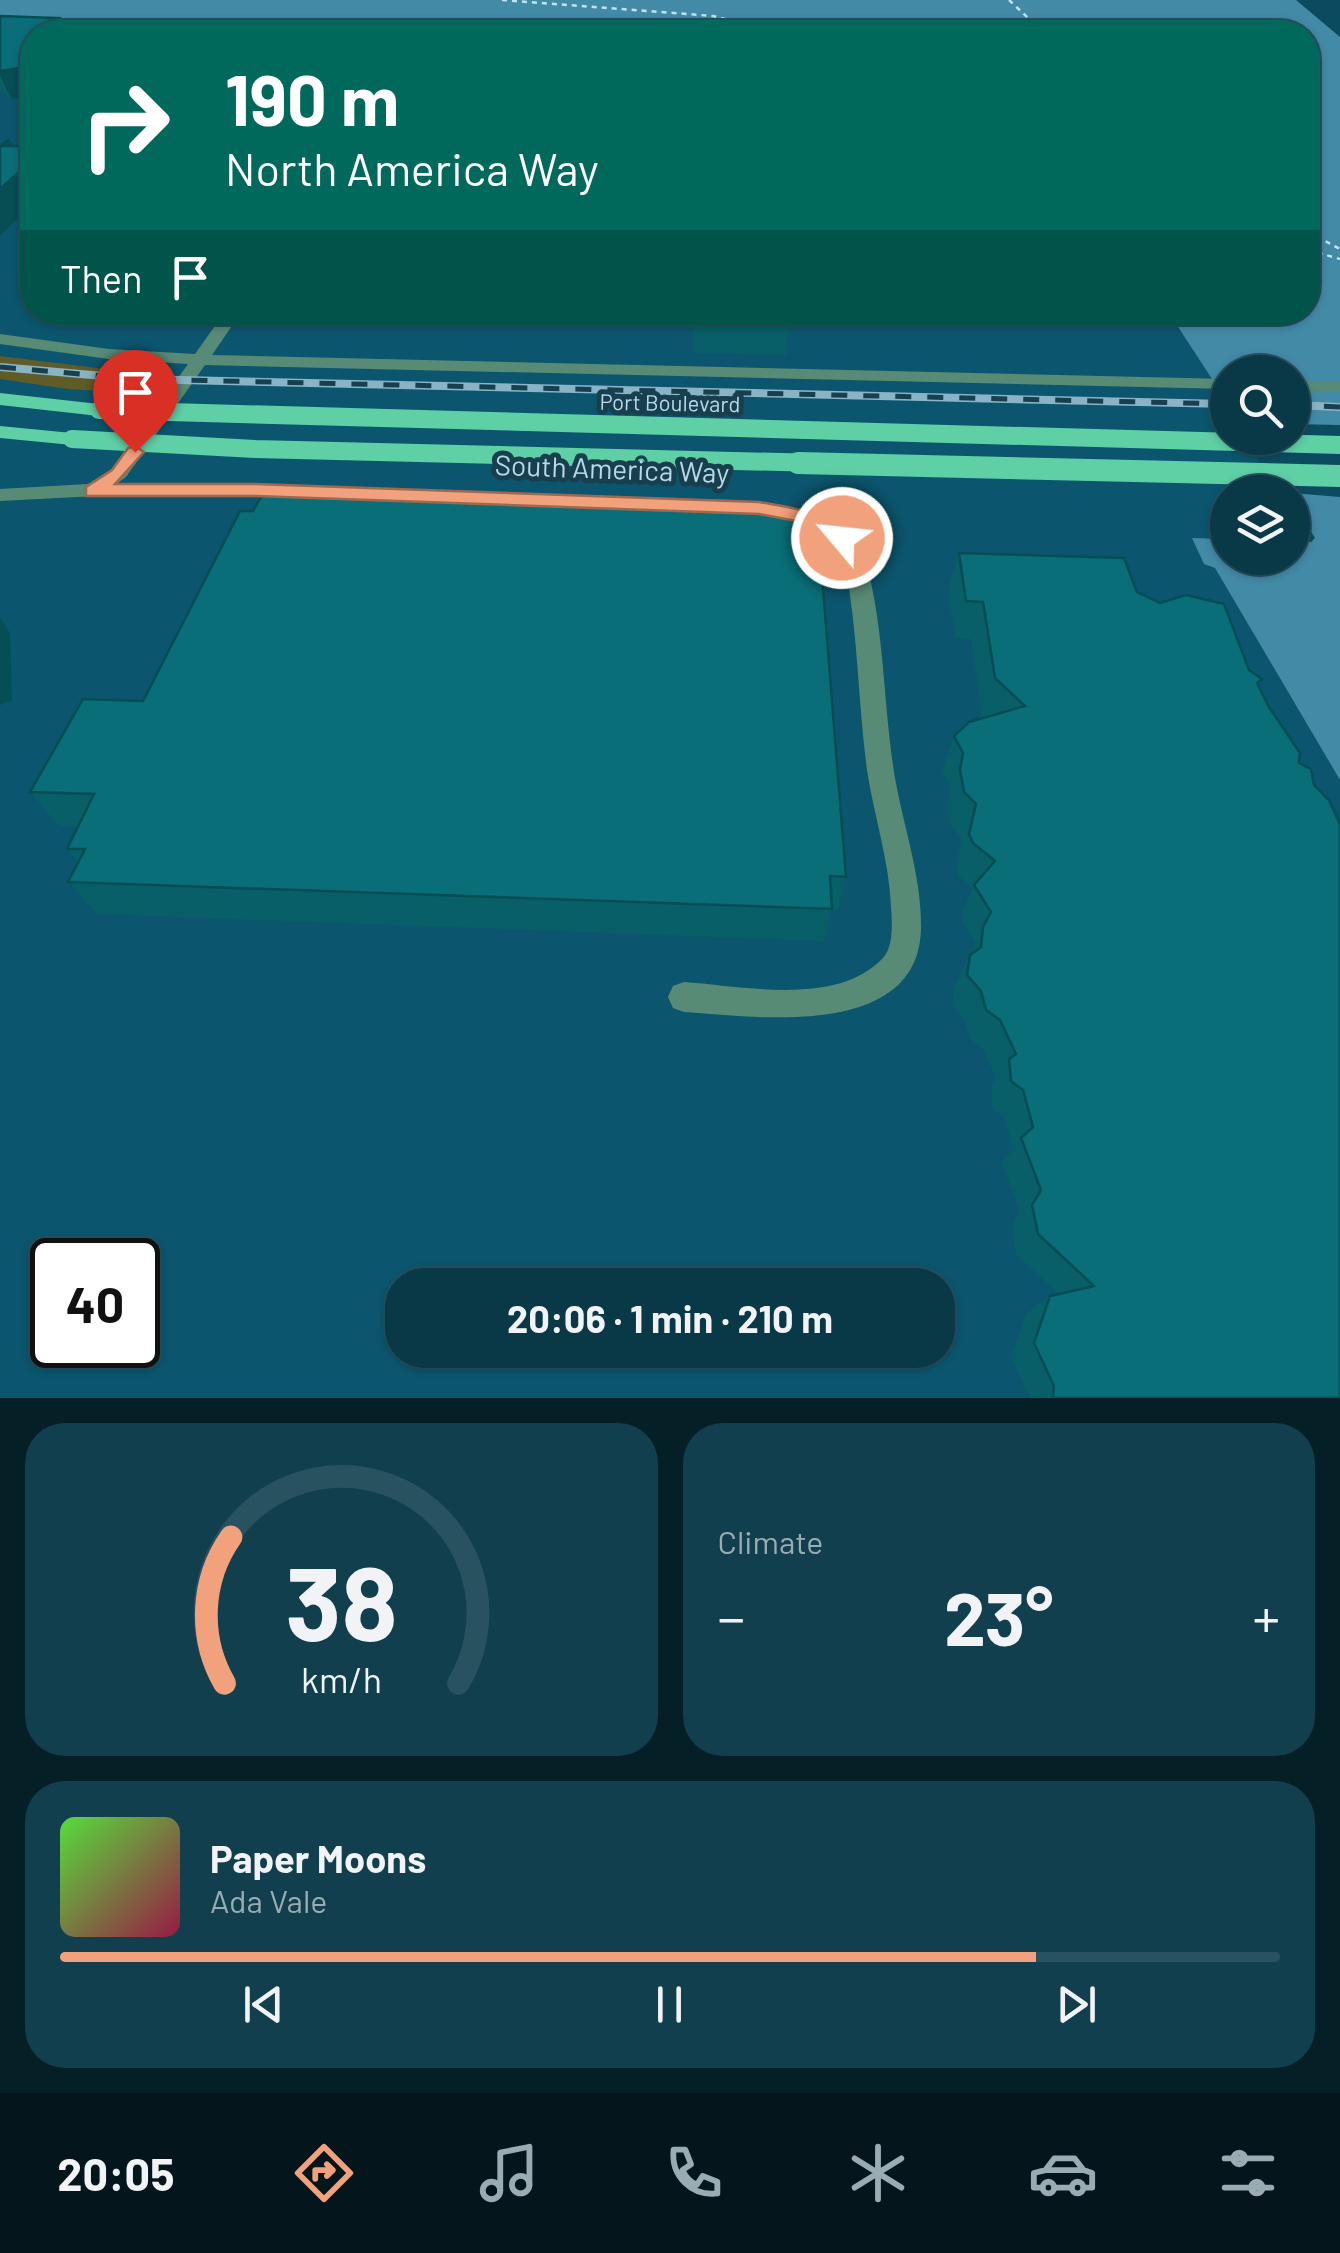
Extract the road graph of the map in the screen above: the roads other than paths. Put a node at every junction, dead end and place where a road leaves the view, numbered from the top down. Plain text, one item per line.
1 (225, 325) edge
2 (0, 340) edge
3 (202, 359) junction
4 (1210, 384) edge
5 (1310, 386) edge
6 (1340, 387) edge
7 (0, 399) edge
8 (0, 432) edge
9 (1340, 445) edge
10 (1340, 476) edge
11 (92, 492) junction
12 (0, 496) edge
13 (684, 997) dead end

1 - 3 street
2 - 3 street
3 - 4 street
3 - 11 street
5 - 6 street
7 - 9 main road, Port Boulevard, bridge
8 - 10 main road, bridge
11 - 12 street, South America Way
11 - 13 street, South America Way

